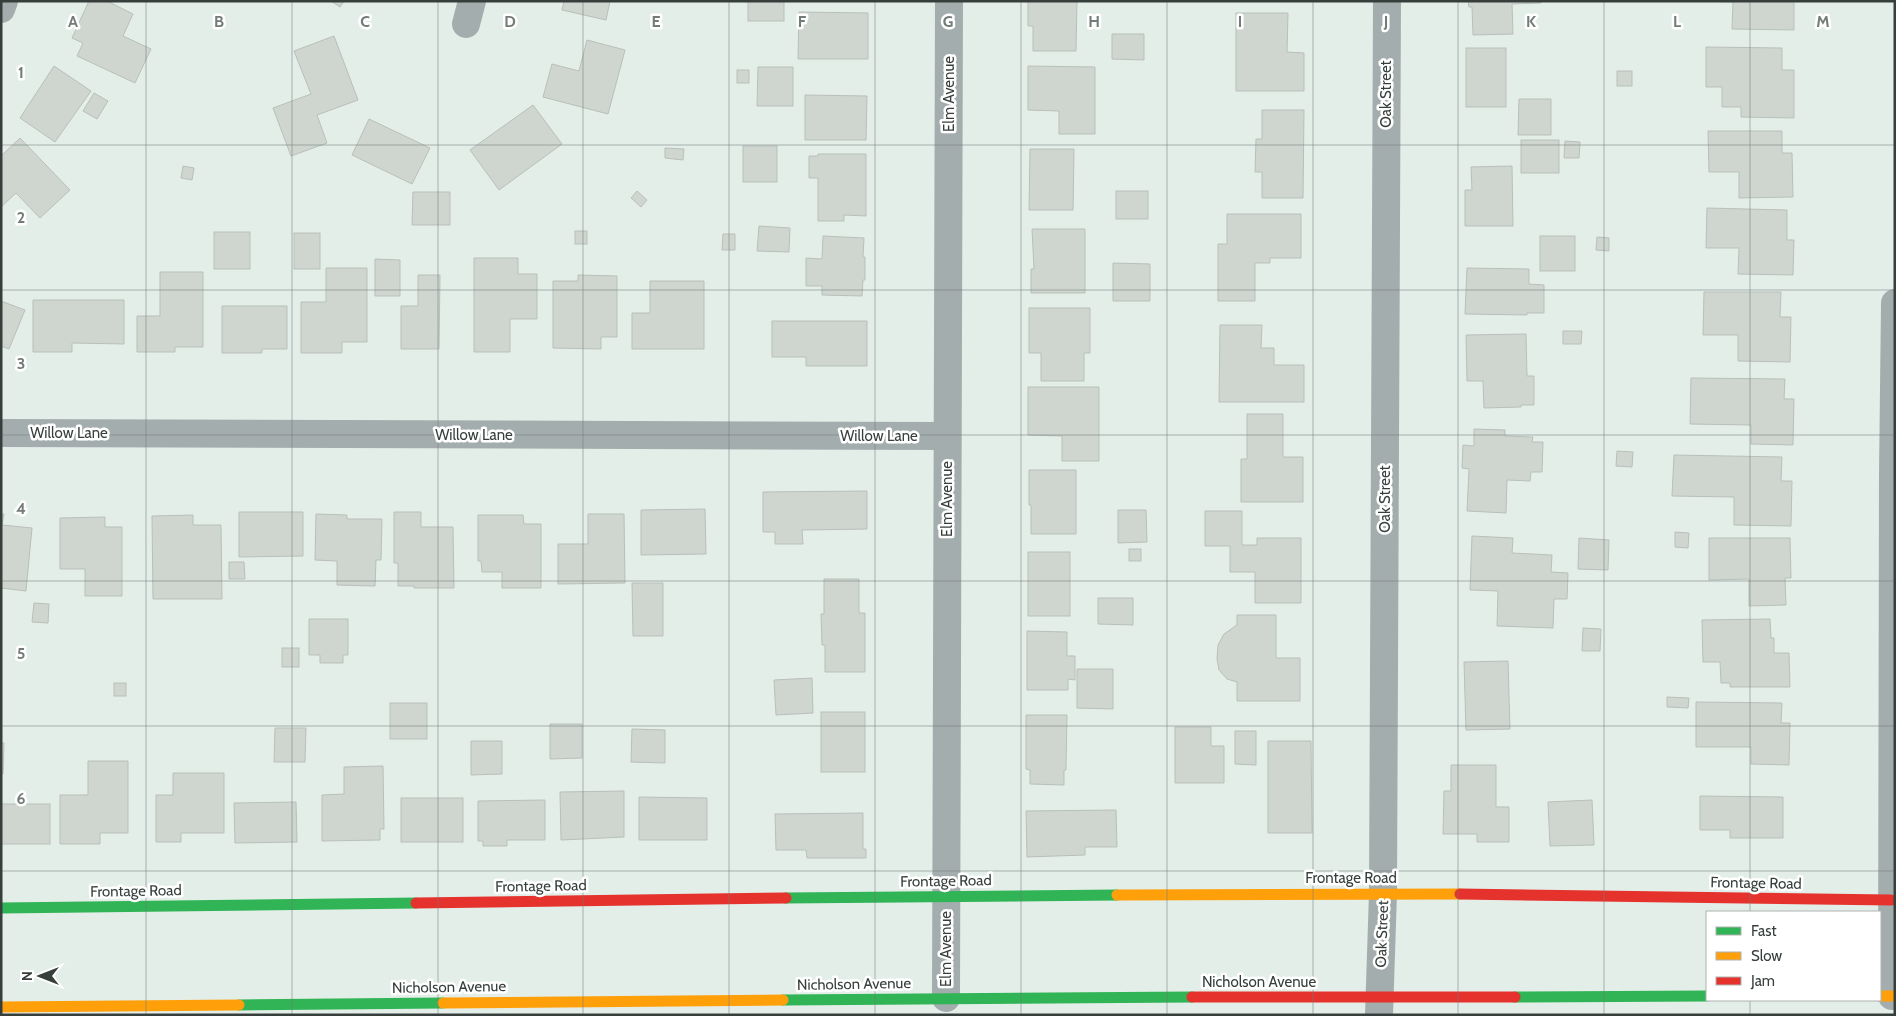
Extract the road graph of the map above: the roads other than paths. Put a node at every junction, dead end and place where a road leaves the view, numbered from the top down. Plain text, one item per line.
1 (4, 1) edge
2 (949, 1) edge
3 (1387, 1) edge
4 (1, 9) edge
5 (1895, 304) edge
6 (1, 433) edge
7 (947, 436) junction
8 (1894, 474) edge
9 (1383, 893) junction
10 (946, 896) junction
11 (1891, 900) junction
12 (1, 908) edge
13 (1706, 996) edge
14 (1889, 996) edge
15 (946, 998) junction
16 (1379, 1006) edge
17 (1, 1007) edge

1 - 4 street
2 - 7 street, Elm Avenue
3 - 9 street, Oak Street
5 - 8 street
6 - 7 street, Willow Lane
7 - 10 street, Elm Avenue
8 - 11 street
9 - 10 street, Frontage Road
9 - 11 street, Frontage Road
9 - 16 street, Oak Street
10 - 12 street, Frontage Road
10 - 15 street, Elm Avenue
11 - 14 street
13 - 16 street, Nicholson Avenue
15 - 16 street, Nicholson Avenue
15 - 17 street, Nicholson Avenue

